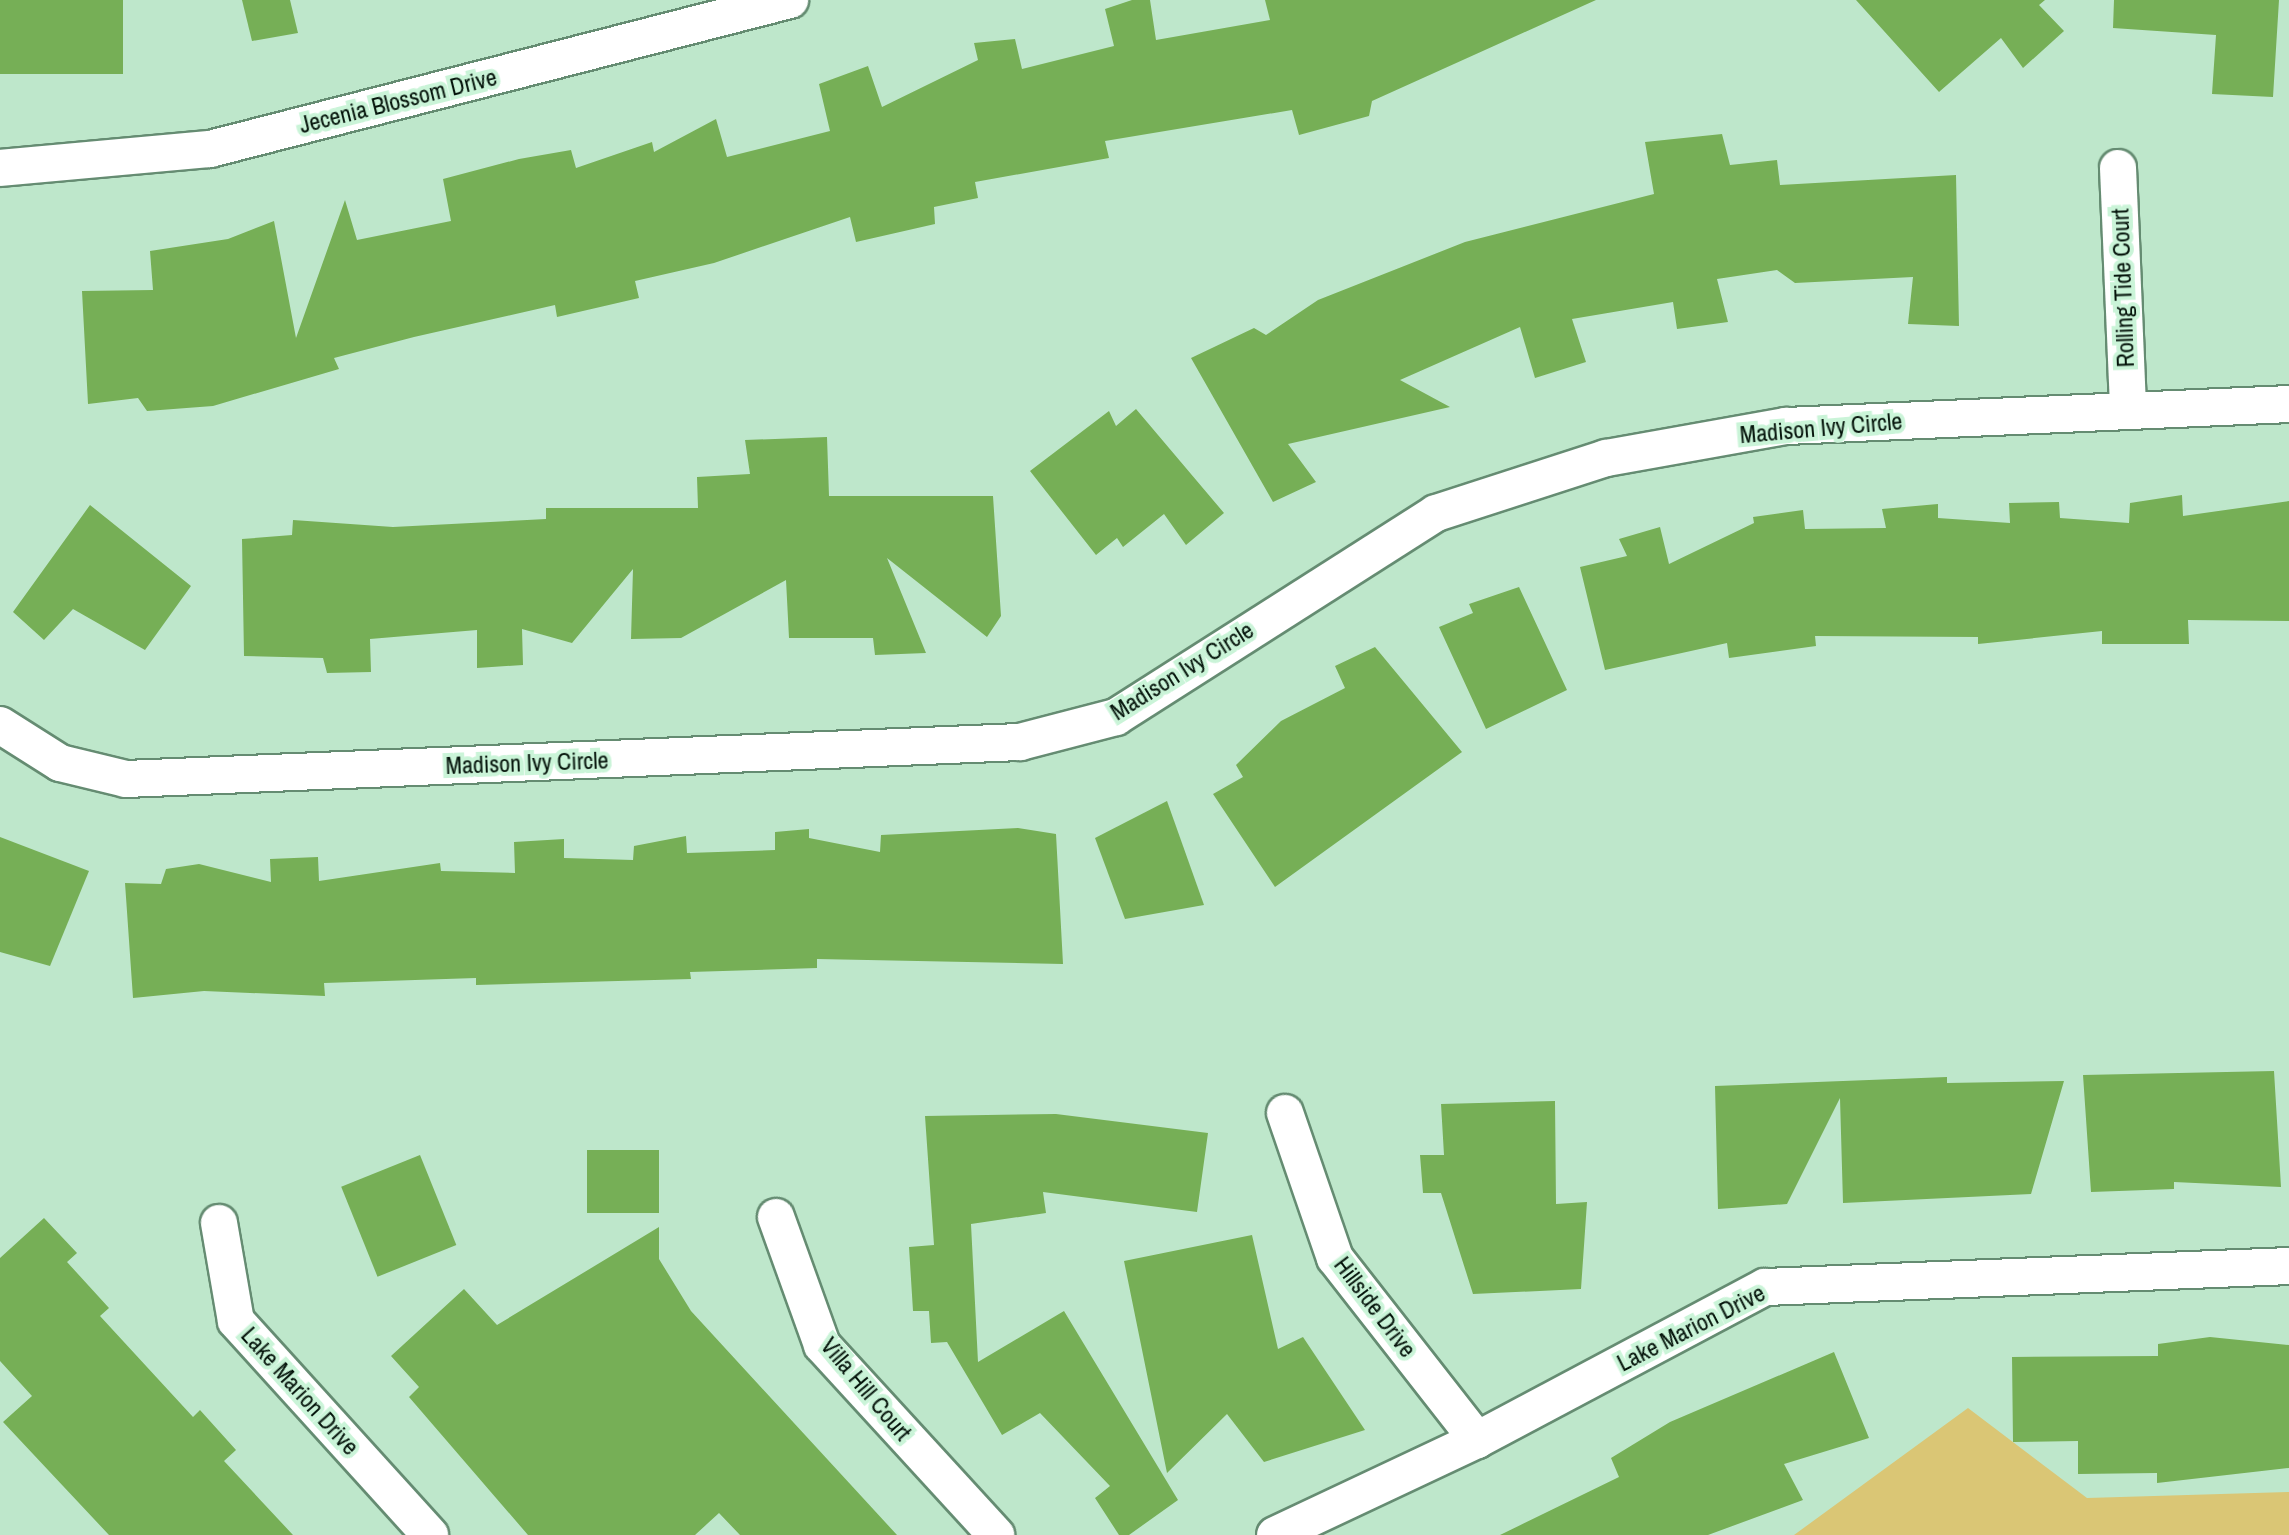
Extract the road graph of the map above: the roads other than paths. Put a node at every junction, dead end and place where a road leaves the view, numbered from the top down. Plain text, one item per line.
1 (790, 0) edge
2 (0, 168) edge
3 (2118, 168) dead end
4 (2289, 404) edge
5 (2128, 409) junction
6 (0, 725) edge
7 (1285, 1113) dead end
8 (776, 1217) dead end
9 (219, 1223) dead end
10 (2289, 1266) edge
11 (1477, 1440) junction
12 (430, 1535) edge
13 (996, 1535) edge
14 (1275, 1535) edge

1 - 2 street, Jecenia Blossom Drive
3 - 5 street, Rolling Tide Court
4 - 5 street, Madison Ivy Circle
5 - 6 street, Madison Ivy Circle
7 - 11 street, Hillside Drive
8 - 13 street, Villa Hill Court
9 - 12 street, Lake Marion Drive
10 - 11 street, Lake Marion Drive
11 - 14 street, Lake Marion Drive

